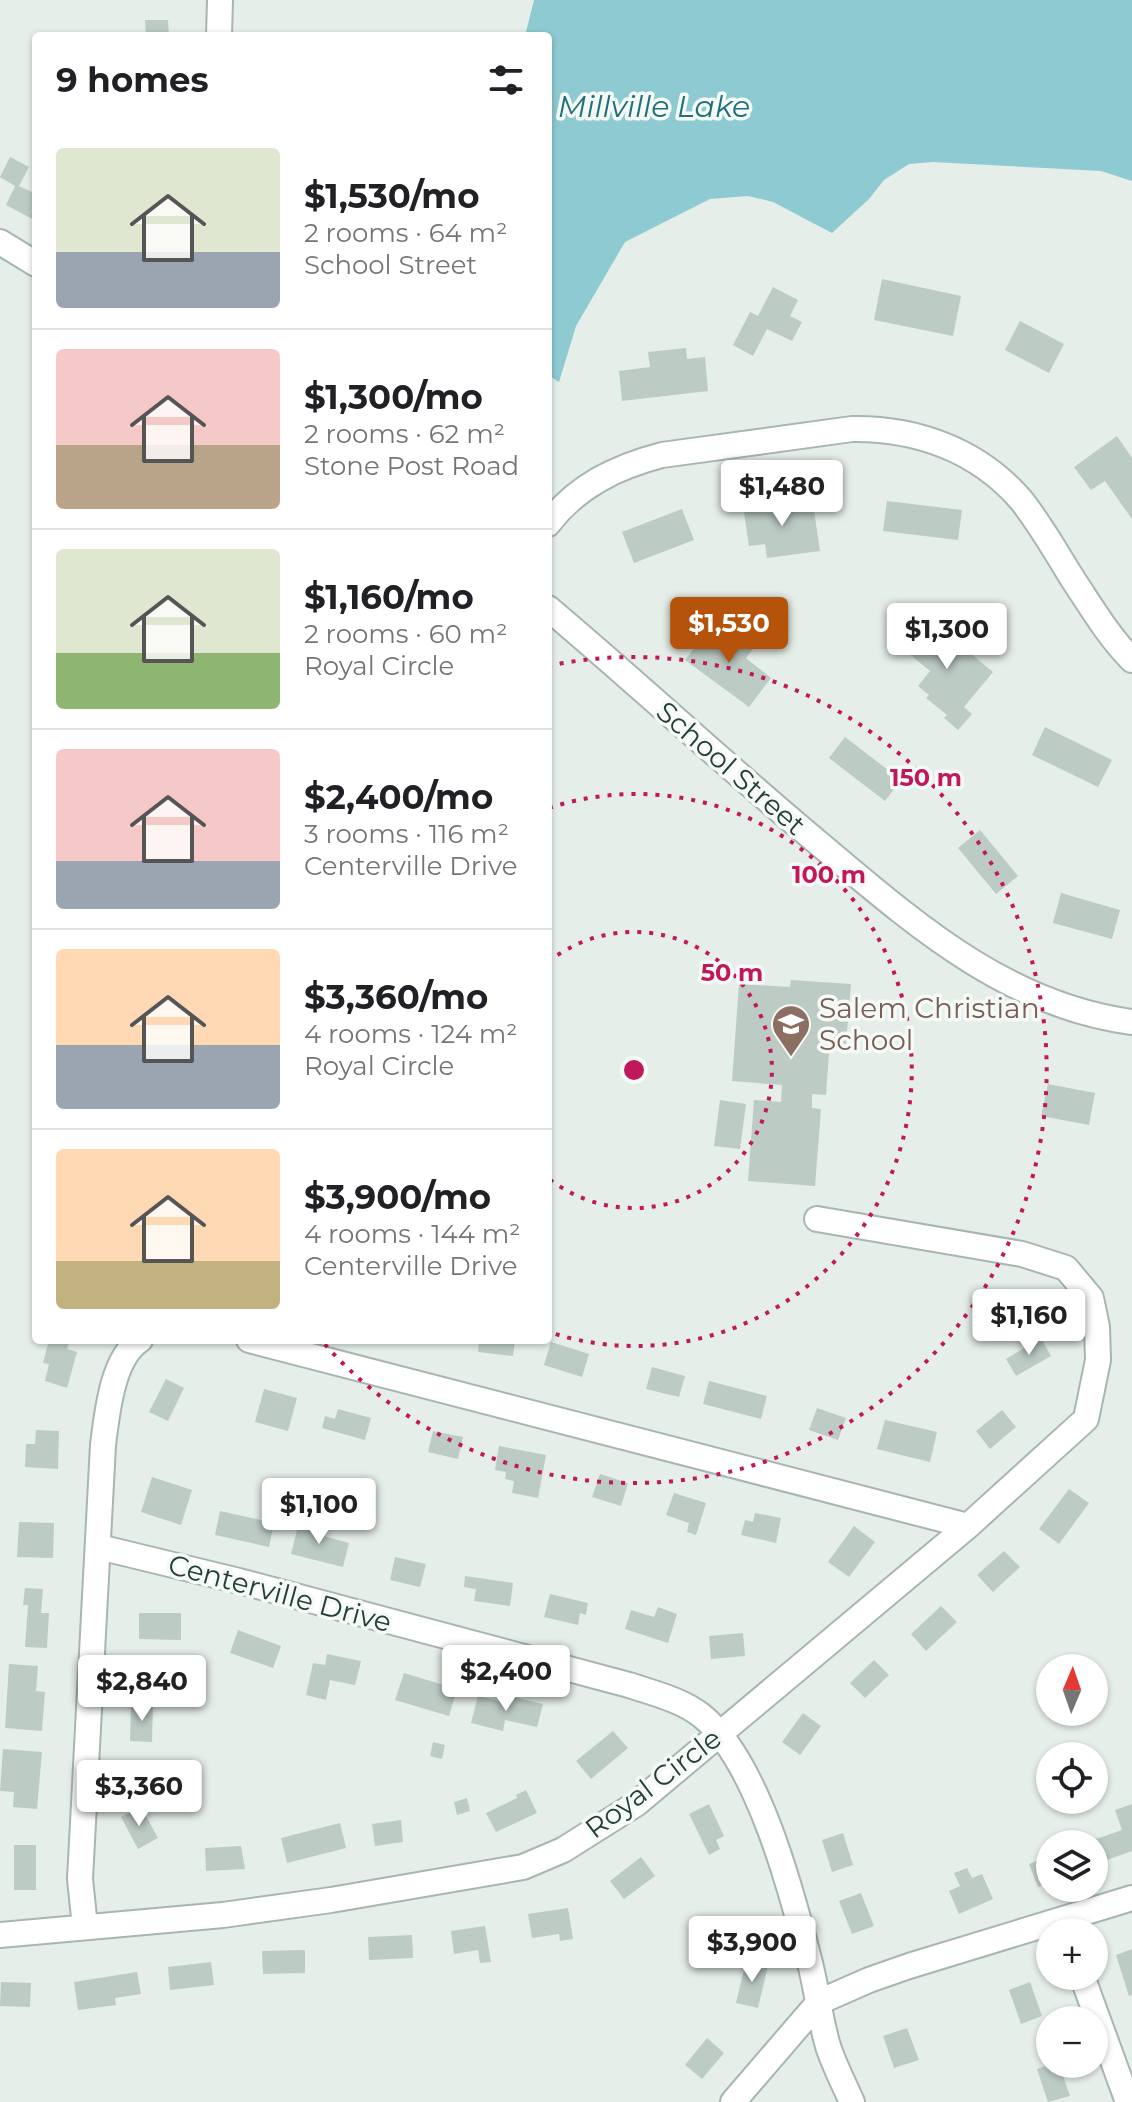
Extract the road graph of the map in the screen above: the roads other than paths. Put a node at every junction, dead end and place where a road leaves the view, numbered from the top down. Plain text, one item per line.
1 (220, 0) edge
2 (219, 32) edge
3 (0, 242) edge
4 (32, 262) edge
5 (552, 520) edge
6 (552, 612) edge
7 (1132, 660) edge
8 (1132, 1022) edge
9 (817, 1219) dead end
10 (134, 1344) edge
11 (265, 1344) edge
12 (968, 1526) junction
13 (99, 1547) junction
14 (719, 1733) junction
15 (1132, 1898) edge
16 (1083, 1918) edge
17 (85, 1927) junction
18 (1036, 1934) edge
19 (0, 1935) edge
20 (1087, 1990) edge
21 (819, 2002) junction
22 (733, 2102) edge
23 (852, 2102) edge
24 (1128, 2102) edge

1 - 2 street
3 - 4 street
5 - 7 street
6 - 8 street, School Street
9 - 12 street, Royal Circle
10 - 13 street
11 - 12 street
12 - 14 street, Royal Circle
13 - 14 street, Centerville Drive
13 - 17 street
14 - 17 street, Royal Circle
14 - 21 street, Centerville Drive
15 - 16 street
17 - 19 street, Royal Circle
18 - 21 street
20 - 24 street
21 - 22 street
21 - 23 street, Centerville Drive

